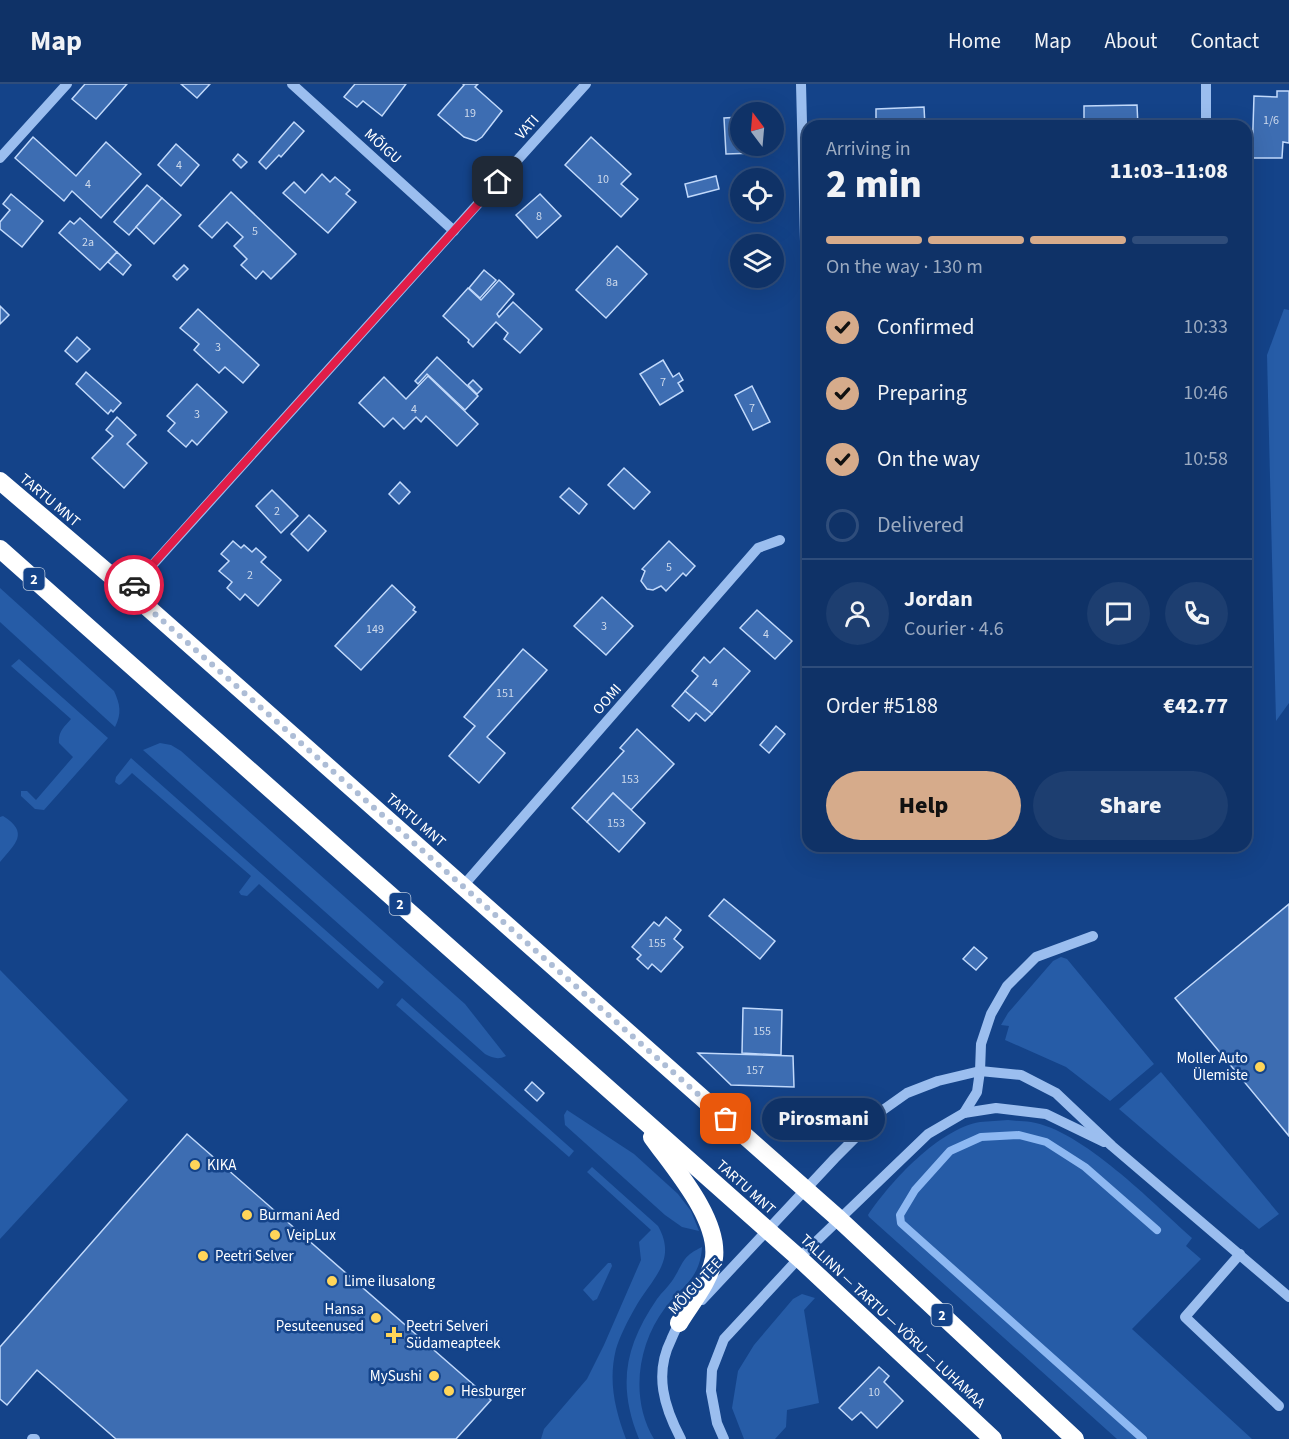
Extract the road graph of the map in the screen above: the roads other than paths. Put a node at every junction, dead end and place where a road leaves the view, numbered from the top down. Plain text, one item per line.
1 (67, 84) edge
2 (292, 84) edge
3 (586, 84) edge
4 (801, 84) edge
5 (1206, 84) edge
6 (1206, 120) edge
7 (802, 123) edge
8 (0, 158) edge
9 (454, 231) junction
10 (0, 481) edge
11 (780, 540) dead end
12 (0, 549) edge
13 (129, 591) junction
14 (463, 886) junction
15 (1093, 936) dead end
16 (980, 1071) junction
17 (633, 1111) junction
18 (964, 1113) junction
19 (1112, 1146) junction
20 (806, 1190) junction
21 (839, 1219) junction
22 (767, 1231) junction
23 (1240, 1254) junction
24 (799, 1258) junction
25 (1289, 1296) edge
26 (679, 1323) junction
27 (1279, 1406) dead end
28 (681, 1439) edge
29 (724, 1439) edge
30 (993, 1439) edge
31 (1075, 1439) edge

1 - 8 street
2 - 9 street, MÕIGU
3 - 9 street, VATI
4 - 7 street
5 - 6 street
9 - 13 street, VATI
10 - 13 highway, TARTU MNT / 2
11 - 14 street, OOMI
12 - 17 highway, TARTU MNT / 2
13 - 14 highway, TARTU MNT / 2
14 - 20 highway, TARTU MNT / 2
15 - 16 street
16 - 18 street
16 - 19 street, MÕIGU TEE
16 - 20 street, MÕIGU TEE
17 - 22 highway, TARTU MNT / 2
17 - 26 highway
18 - 19 street
18 - 21 street
19 - 23 street
20 - 21 highway, 2
20 - 22 street, MÕIGU TEE
21 - 24 street
21 - 31 highway, 2
22 - 24 highway, TALLINN — TARTU — VÕRU — LUHAMAA / 2
22 - 26 street, MÕIGU TEE
23 - 25 street
23 - 27 street
24 - 29 street
24 - 30 highway, TALLINN — TARTU — VÕRU — LUHAMAA / 2
26 - 28 street, MÕIGU TEE

